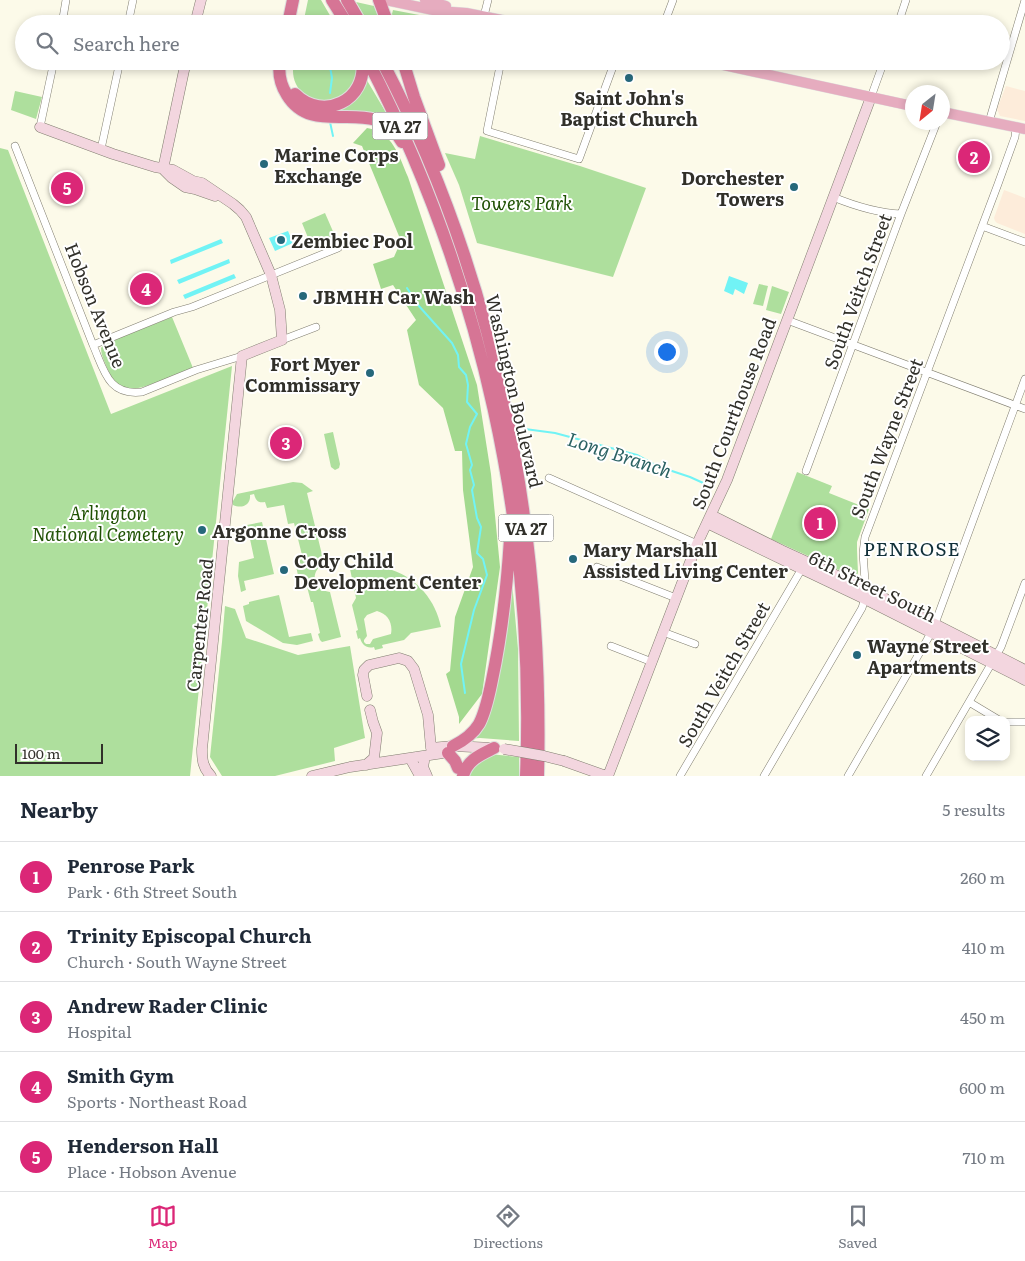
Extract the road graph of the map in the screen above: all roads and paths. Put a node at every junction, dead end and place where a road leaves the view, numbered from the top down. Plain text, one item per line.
1 (66, 0) edge
2 (133, 0) edge
3 (201, 0) edge
4 (294, 0) edge
5 (301, 0) edge
6 (332, 0) edge
7 (379, 0) edge
8 (386, 0) edge
9 (425, 0) edge
10 (488, 0) edge
11 (673, 0) edge
12 (906, 0) edge
13 (1024, 0) edge
14 (348, 1) edge
15 (440, 2) edge
16 (466, 13) junction
17 (64, 15) edge
18 (130, 15) edge
19 (197, 15) edge
20 (290, 15) edge
21 (298, 15) edge
22 (338, 15) edge
23 (341, 15) edge
24 (357, 15) edge
25 (385, 15) edge
26 (478, 15) edge
27 (484, 15) edge
28 (667, 15) edge
29 (901, 15) edge
30 (1010, 49) edge
31 (52, 70) edge
32 (118, 70) edge
33 (184, 70) edge
34 (280, 70) edge
35 (286, 70) edge
36 (362, 70) edge
37 (372, 70) edge
38 (386, 70) edge
39 (406, 70) edge
40 (499, 70) edge
41 (612, 70) edge
42 (746, 70) edge
43 (881, 70) edge
44 (1004, 70) edge
45 (871, 97) junction
46 (905, 104) edge
47 (950, 114) edge
48 (989, 122) junction
49 (40, 127) joint
50 (1021, 129) edge
51 (935, 130) edge
52 (15, 146) dead end
53 (101, 149) junction
54 (163, 169) junction
55 (429, 193) junction
56 (833, 197) junction
57 (901, 214) junction
58 (982, 226) junction
59 (1025, 242) edge
60 (338, 248) dead end
61 (271, 275) junction
62 (474, 286) junction
63 (787, 320) junction
64 (316, 327) dead end
65 (282, 340) junction
66 (93, 345) junction
67 (853, 345) junction
68 (242, 356) junction
69 (927, 373) junction
70 (1025, 379) edge
71 (1015, 405) junction
72 (1025, 409) edge
73 (806, 471) dead end
74 (549, 478) dead end
75 (512, 514) junction
76 (709, 519) junction
77 (697, 544) junction
78 (804, 565) junction
79 (597, 567) dead end
80 (1025, 584) edge
81 (865, 594) junction
82 (676, 598) junction
83 (933, 628) junction
84 (663, 632) junction
85 (695, 644) dead end
86 (611, 646) dead end
87 (994, 660) junction
88 (652, 662) junction
89 (1025, 670) edge
90 (1025, 680) edge
91 (367, 696) dead end
92 (969, 702) junction
93 (370, 710) dead end
94 (993, 716) edge
95 (1010, 722) edge
96 (1025, 722) edge
97 (473, 747) junction
98 (499, 749) junction
99 (440, 751) junction
100 (410, 758) junction
101 (370, 762) junction
102 (460, 773) edge
103 (526, 774) edge
104 (210, 776) edge
105 (312, 776) edge
106 (420, 776) edge
107 (427, 776) edge
108 (538, 776) edge
109 (607, 776) edge
110 (680, 776) edge
111 (764, 776) edge
112 (848, 776) edge
113 (926, 776) edge

1 - 17 street
2 - 18 street
3 - 19 street
4 - 20 highway
5 - 21 highway
6 - 22 highway
6 - 23 highway
7 - 25 highway
8 - 16 main road
9 - 15 main road
10 - 27 street
11 - 28 street
12 - 29 street
13 - 30 street
14 - 24 highway
15 - 16 main road
16 - 26 main road
31 - 49 street
32 - 53 street
33 - 54 street
34 - 55 highway
35 - 36 highway
37 - 55 highway, Washington Boulevard / VA 27
38 - 62 highway, Washington Boulevard / VA 27
39 - 62 highway
40 - 41 street
42 - 45 main road
43 - 45 street, South Courthouse Road
44 - 48 street
45 - 46 main road
45 - 56 street, South Courthouse Road
47 - 48 main road
48 - 50 main road
49 - 53 street
50 - 58 street, South Wayne Street
51 - 57 street, South Veitch Street
52 - 66 street, Hobson Avenue
53 - 54 street
54 - 61 street
55 - 75 highway, Washington Boulevard / VA 27
56 - 57 street
56 - 63 street, South Courthouse Road
57 - 67 street, South Veitch Street
58 - 59 street
58 - 69 street, South Wayne Street
60 - 61 street
61 - 65 street
61 - 66 street
62 - 108 highway, Washington Boulevard / VA 27
63 - 67 street
63 - 76 street, South Courthouse Road
64 - 65 street, Hobson Avenue
65 - 68 street, Hobson Avenue
66 - 68 street, Hobson Avenue
67 - 69 street
67 - 73 street, South Veitch Street
68 - 104 street, Carpenter Road
69 - 71 street
69 - 81 street, South Wayne Street
70 - 71 street
71 - 72 street
71 - 83 street
74 - 77 street
75 - 99 highway
75 - 103 highway, Washington Boulevard / VA 27
76 - 77 street, South Courthouse Road
76 - 78 street, 6th Street South
77 - 82 street, South Courthouse Road
78 - 81 street, 6th Street South
78 - 110 street, South Veitch Street
79 - 82 street
80 - 87 street
81 - 83 street, 6th Street South
81 - 111 street
82 - 84 street, South Courthouse Road
83 - 87 street, 6th Street South
83 - 112 street
84 - 85 street
84 - 88 street, South Courthouse Road
86 - 88 street
87 - 89 street, 6th Street South
87 - 90 street, 6th Street South
87 - 92 street
88 - 109 street, South Courthouse Road
91 - 99 street
92 - 94 street
92 - 113 street
93 - 101 street
95 - 96 street
97 - 98 street
97 - 99 street
97 - 102 highway
98 - 102 highway
98 - 109 street, bridge
99 - 100 street
99 - 102 highway
99 - 107 street
100 - 101 street
100 - 106 street
101 - 105 street

